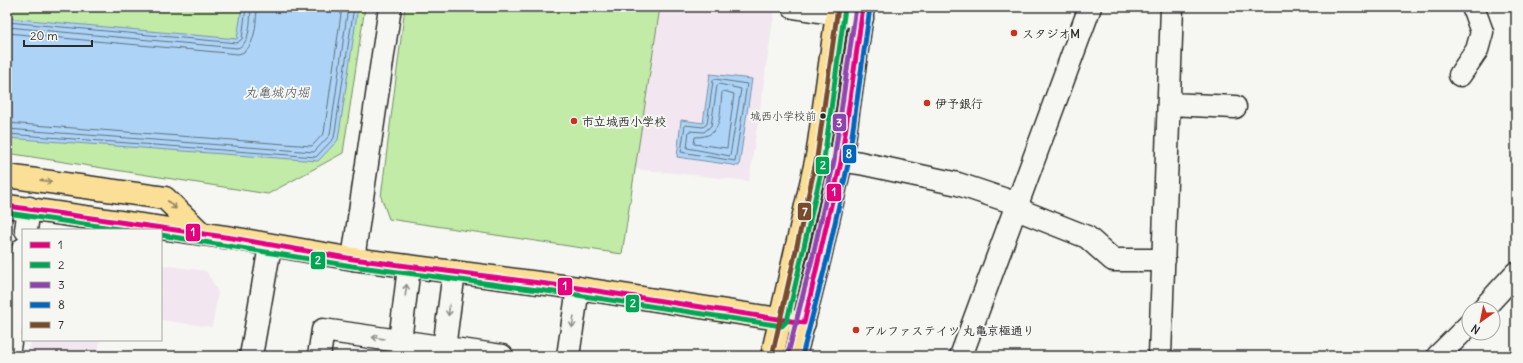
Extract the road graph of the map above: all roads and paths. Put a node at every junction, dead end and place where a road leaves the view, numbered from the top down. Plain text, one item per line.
1 (390, 7) edge
2 (793, 7) edge
3 (1090, 7) edge
4 (1172, 7) edge
5 (1473, 7) edge
6 (837, 11) edge
7 (863, 13) edge
8 (1460, 75) dead end
9 (1169, 104) junction
10 (1235, 107) dead end
11 (817, 157) junction
12 (841, 162) junction
13 (7, 176) edge
14 (1018, 204) junction
15 (7, 206) edge
16 (29, 208) junction
17 (26, 229) edge
18 (202, 234) junction
19 (270, 246) junction
20 (22, 256) edge
21 (353, 259) junction
22 (1164, 260) junction
23 (409, 267) junction
24 (454, 272) junction
25 (1516, 273) edge
26 (578, 288) junction
27 (1490, 301) edge
28 (780, 319) junction
29 (804, 323) junction
30 (1461, 333) edge
31 (400, 341) junction
32 (444, 348) junction
33 (8, 356) edge
34 (251, 356) edge
35 (319, 356) edge
36 (502, 356) edge
37 (568, 356) edge
38 (772, 356) edge
39 (795, 356) edge
40 (961, 356) edge
41 (1160, 356) edge
42 (1438, 356) edge

1 - 21 street
2 - 6 street
3 - 14 street
4 - 9 street
5 - 8 street
6 - 7 street
6 - 11 main road
7 - 12 main road
9 - 10 street
9 - 22 street
11 - 12 street
11 - 28 main road
12 - 14 street
12 - 29 main road
13 -> 18 main road
14 - 22 street
14 - 40 street
15 - 16 main road
16 - 17 street
16 - 18 main road
18 - 19 main road
19 - 21 main road
19 - 34 street
20 - 33 street
21 - 23 main road
22 - 41 street
23 - 24 main road
31 -> 23 street
24 - 26 main road
24 -> 32 street
25 - 27 street
26 - 28 main road
26 -> 37 street
28 - 29 main road
28 - 38 main road
29 - 39 main road
30 - 42 street
31 - 32 street
31 -> 35 street
32 - 36 street

